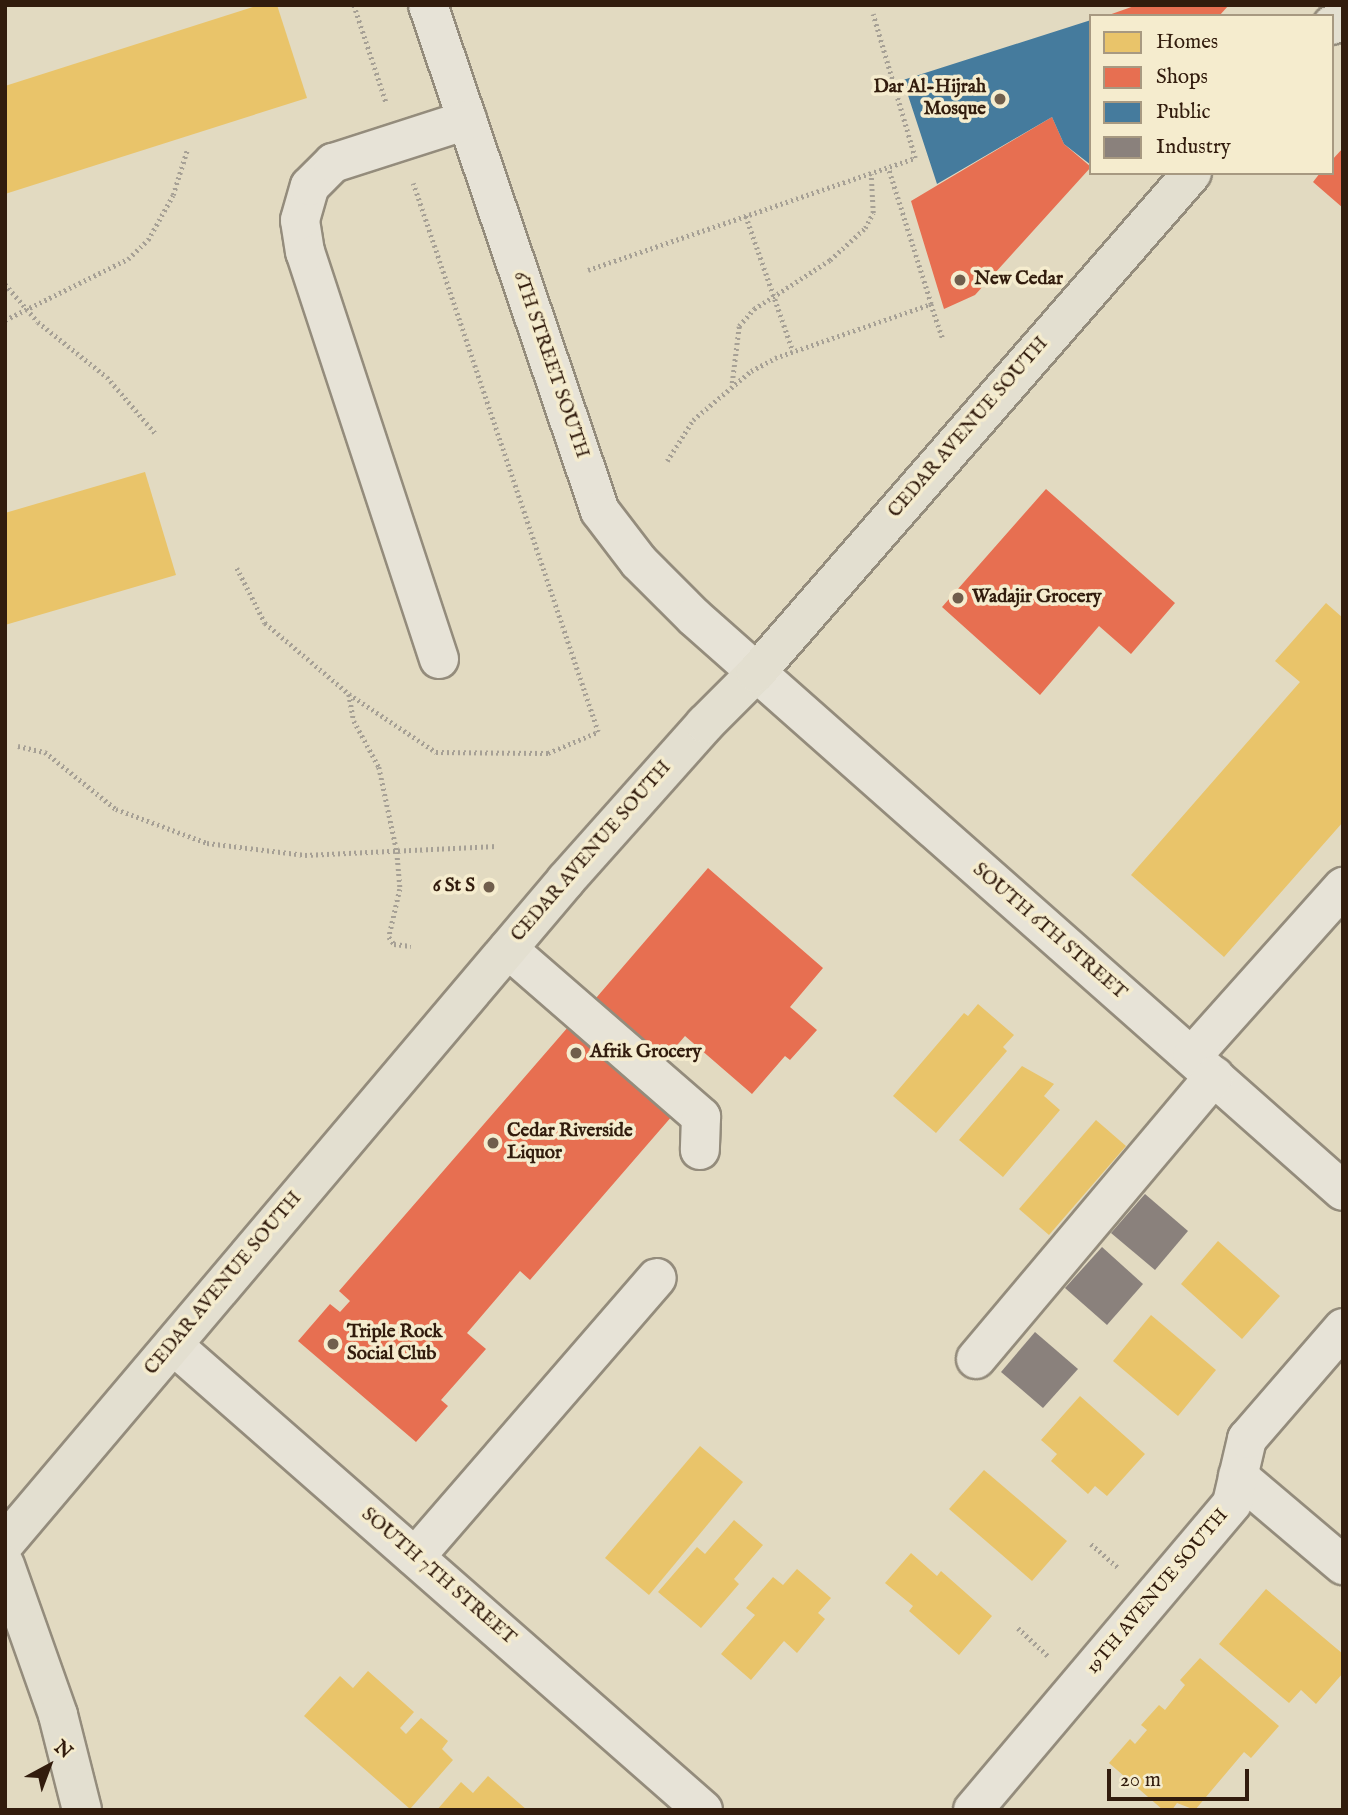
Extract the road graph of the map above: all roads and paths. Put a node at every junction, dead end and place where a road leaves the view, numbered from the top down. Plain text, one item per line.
1 (354, 5) edge
2 (428, 5) edge
3 (873, 14) dead end
4 (467, 120) junction
5 (399, 142) junction
6 (187, 150) dead end
7 (888, 168) junction
8 (871, 174) junction
9 (1190, 175) edge
10 (746, 216) junction
11 (588, 270) dead end
12 (5, 284) edge
13 (774, 296) junction
14 (931, 304) junction
15 (28, 310) junction
16 (5, 320) edge
17 (943, 339) dead end
18 (793, 351) junction
19 (732, 384) junction
20 (156, 434) dead end
21 (667, 461) dead end
22 (237, 568) dead end
23 (439, 659) dead end
24 (756, 673) junction
25 (349, 694) junction
26 (18, 746) dead end
27 (497, 846) dead end
28 (397, 852) junction
29 (1343, 887) edge
30 (411, 946) dead end
31 (508, 949) junction
32 (1203, 1066) junction
33 (700, 1150) dead end
34 (1343, 1191) edge
35 (657, 1278) dead end
36 (1343, 1328) edge
37 (173, 1345) junction
38 (976, 1359) dead end
39 (1238, 1476) junction
40 (5, 1543) edge
41 (1091, 1544) dead end
42 (415, 1557) junction
43 (5, 1565) edge
44 (1343, 1565) edge
45 (1128, 1576) dead end
46 (1018, 1628) dead end
47 (1053, 1660) dead end
48 (82, 1810) edge
49 (703, 1810) edge
50 (973, 1810) edge

1 - 5 path
2 - 4 street, 6TH STREET SOUTH
3 - 7 path
4 - 5 street
4 - 24 street, 6TH STREET SOUTH
5 - 23 street
5 - 25 path
6 - 15 path
7 - 8 path
7 - 14 path
8 - 10 path
8 - 13 path
9 - 24 main road, CEDAR AVENUE SOUTH
10 - 11 path
10 - 13 path
12 - 15 path
13 - 18 path
13 - 19 path
14 - 17 path
14 - 18 path
15 - 16 path
15 - 20 path
18 - 19 path
19 - 21 path
22 - 25 path
24 - 31 main road, CEDAR AVENUE SOUTH
24 - 32 street, SOUTH 6TH STREET
25 - 28 path
26 - 28 path
27 - 28 path
28 - 30 path
29 - 32 street
31 - 33 street
31 - 37 main road, CEDAR AVENUE SOUTH
32 - 34 street, SOUTH 6TH STREET
32 - 38 street
35 - 42 street
36 - 39 street, 19TH AVENUE SOUTH
37 - 40 main road, CEDAR AVENUE SOUTH
37 - 42 street, SOUTH 7TH STREET
39 - 44 street
39 - 50 street, 19TH AVENUE SOUTH
41 - 45 path
42 - 49 street, SOUTH 7TH STREET
43 - 48 main road
46 - 47 path

